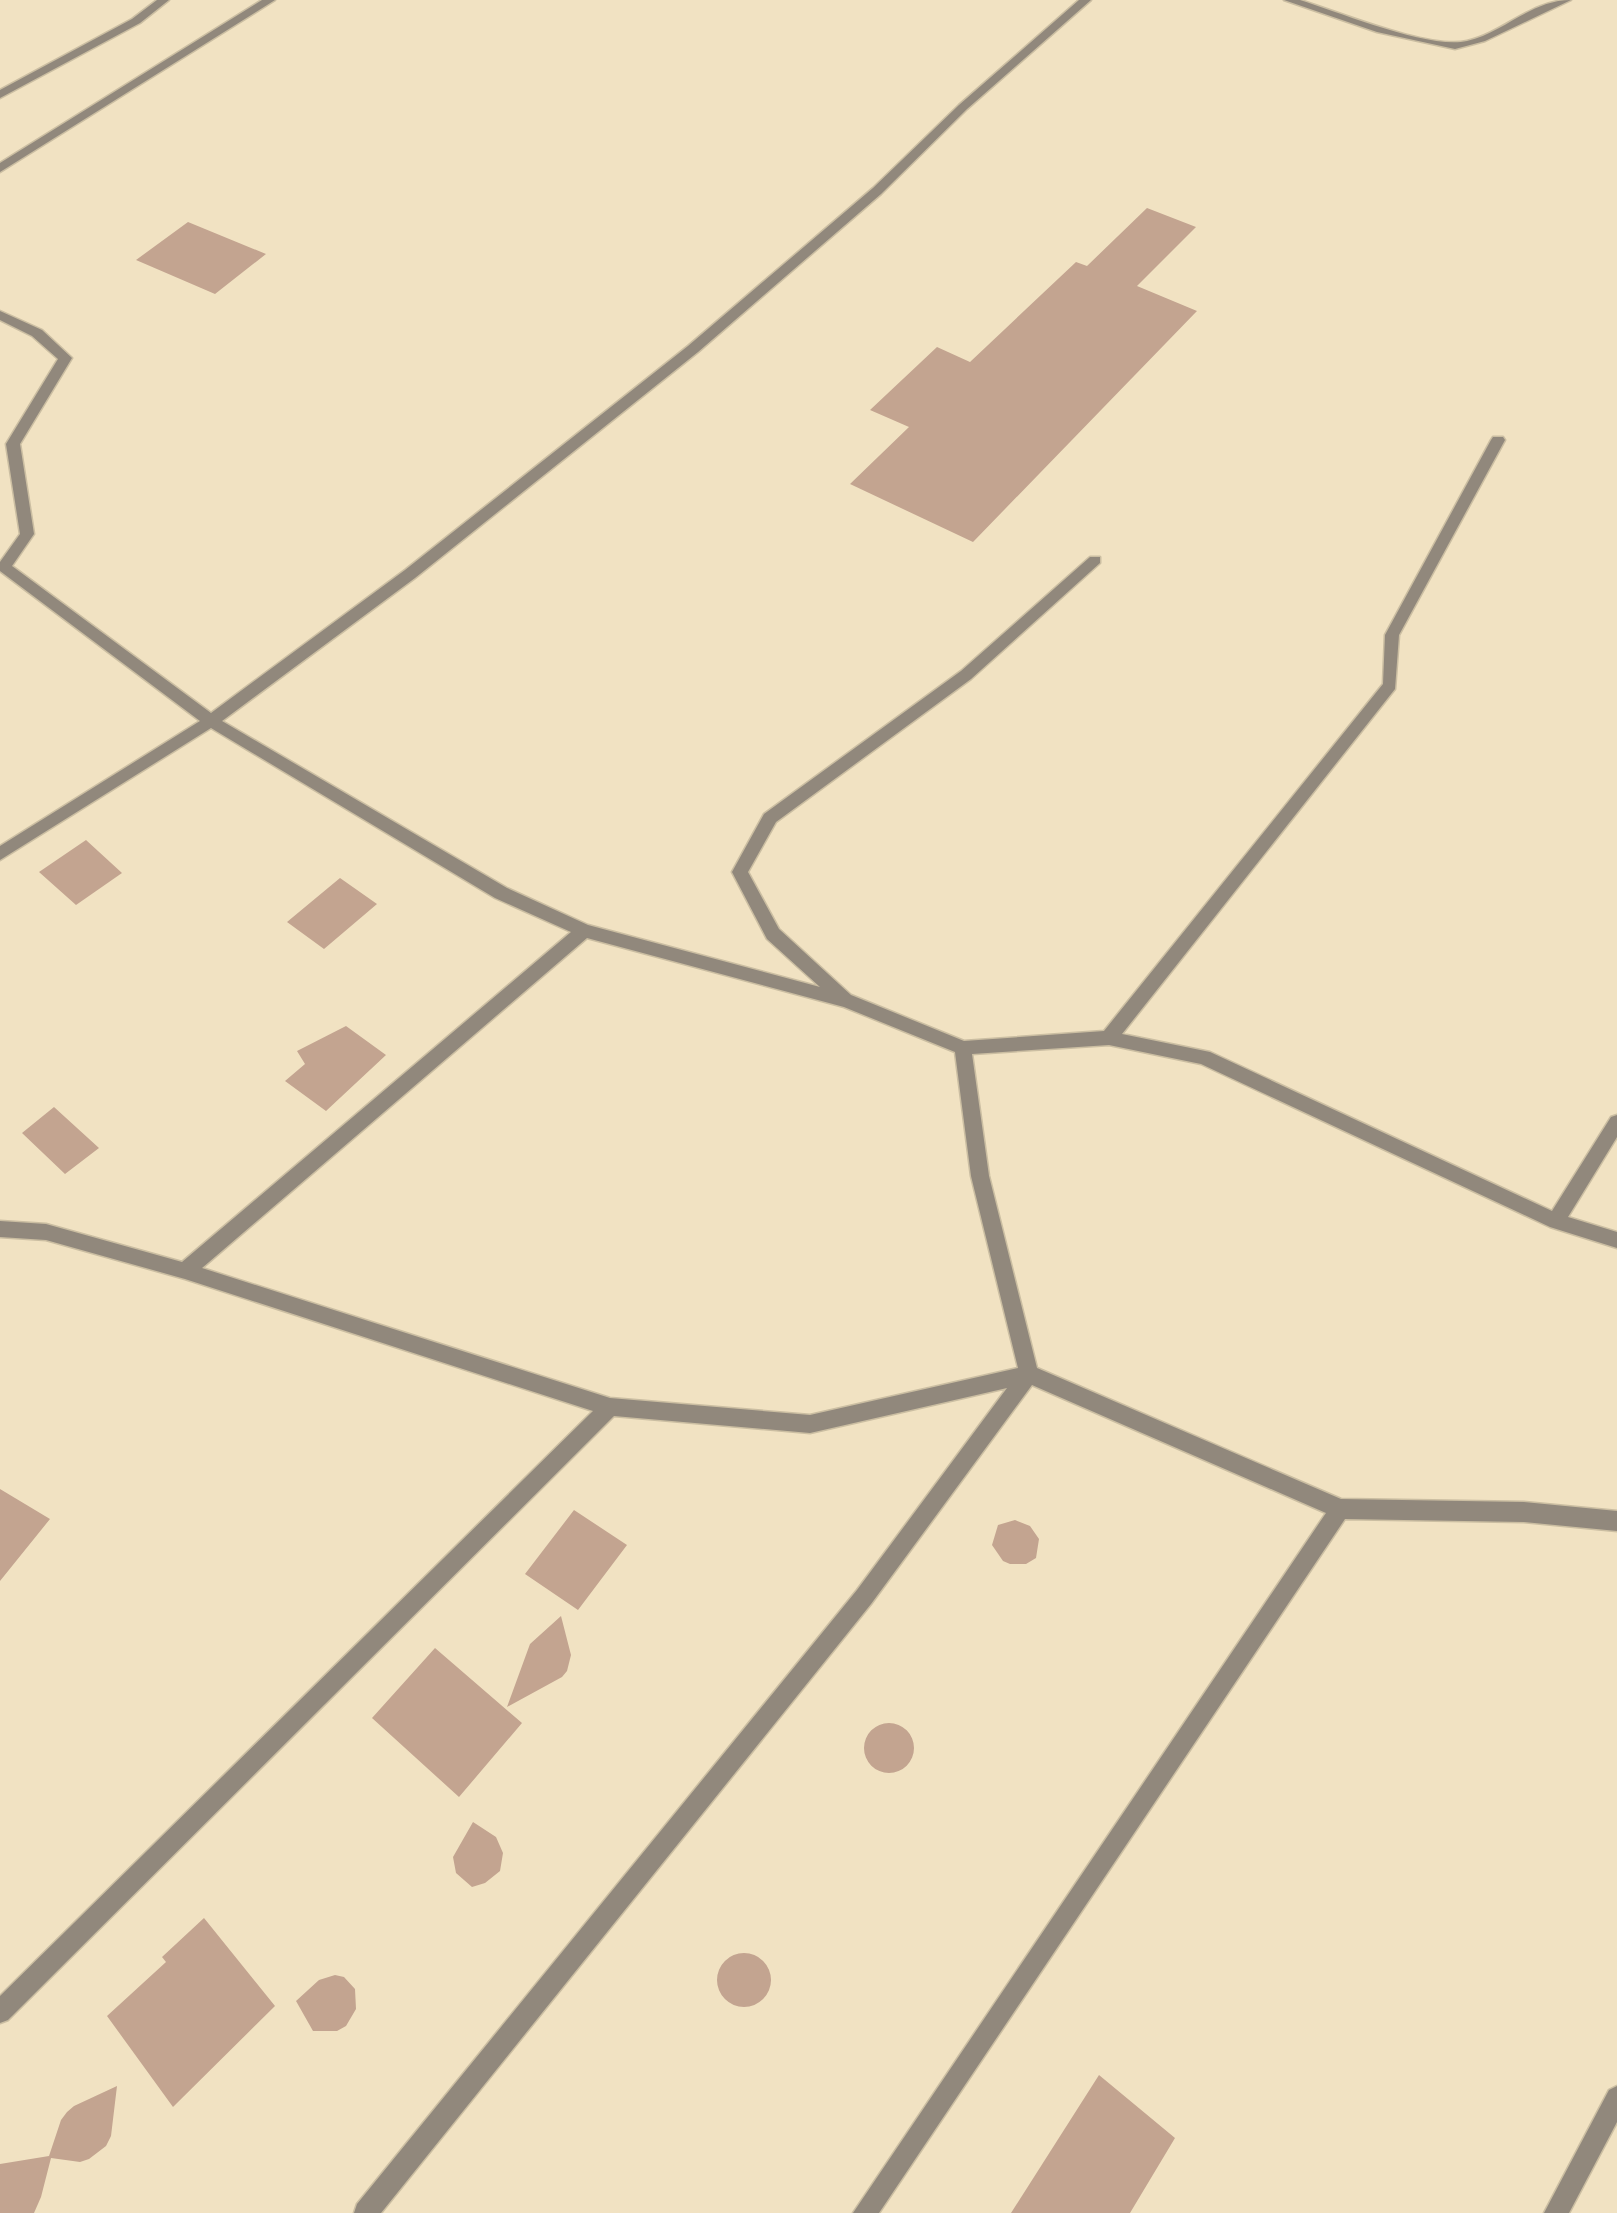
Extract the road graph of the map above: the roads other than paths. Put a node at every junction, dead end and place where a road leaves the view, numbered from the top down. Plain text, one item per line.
1 (164, 0) edge
2 (270, 0) edge
3 (1086, 0) edge
4 (1289, 0) edge
5 (1566, 0) edge
6 (0, 95) edge
7 (0, 168) edge
8 (0, 315) edge
9 (1498, 440) dead end
10 (1095, 561) dead end
11 (211, 721) junction
12 (0, 855) edge
13 (584, 931) junction
14 (847, 1001) junction
15 (1109, 1038) junction
16 (963, 1048) junction
17 (1617, 1122) edge
18 (1556, 1221) junction
19 (0, 1229) edge
20 (1617, 1240) edge
21 (185, 1271) junction
22 (1029, 1374) junction
23 (610, 1408) junction
24 (1340, 1509) junction
25 (1617, 1521) edge
26 (0, 2012) edge
27 (1617, 2098) edge
28 (366, 2213) edge
29 (865, 2213) edge
30 (1556, 2213) edge

1 - 6 street
2 - 7 street
3 - 11 street
4 - 5 street
8 - 11 street
9 - 15 street
10 - 14 street
11 - 12 street
11 - 13 street
13 - 14 street
13 - 21 street
14 - 16 street
15 - 16 street
15 - 18 street
16 - 22 street
17 - 18 street
18 - 20 street
19 - 21 street
21 - 23 street
22 - 23 street
22 - 24 street
22 - 28 street
23 - 26 street
24 - 25 street
24 - 29 street
27 - 30 street

